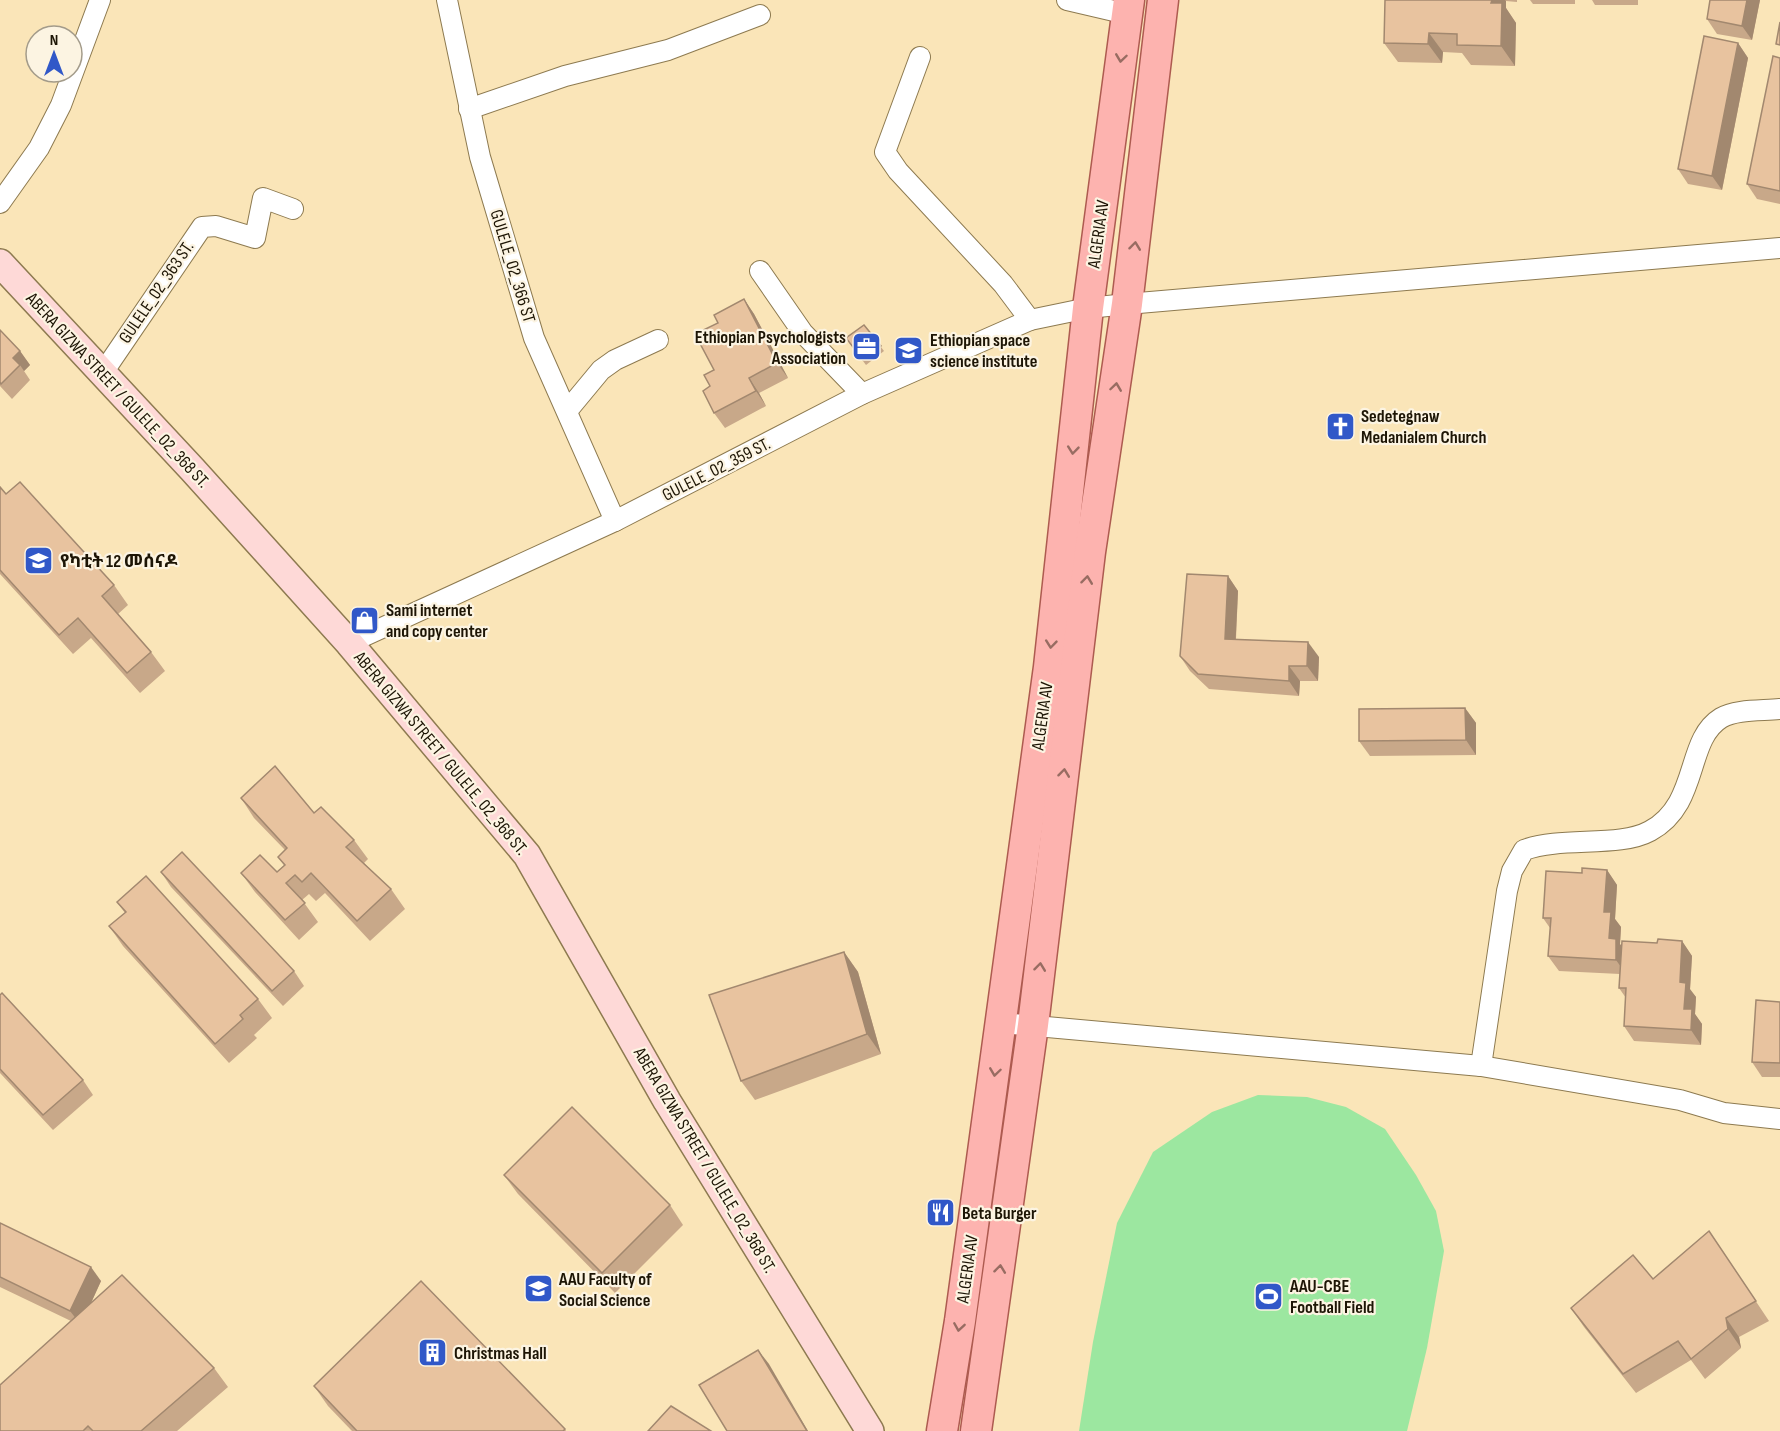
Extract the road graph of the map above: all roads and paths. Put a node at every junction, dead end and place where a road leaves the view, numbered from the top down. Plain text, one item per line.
1 (100, 0) edge
2 (447, 0) edge
3 (1067, 0) edge
4 (1163, 0) edge
5 (1128, 7) edge
6 (760, 15) dead end
7 (920, 57) dead end
8 (469, 109) junction
9 (0, 203) edge
10 (294, 208) dead end
11 (1780, 248) edge
12 (0, 264) edge
13 (760, 271) dead end
14 (1127, 304) junction
15 (1088, 308) junction
16 (1030, 320) junction
17 (658, 340) dead end
18 (102, 374) junction
19 (862, 394) junction
20 (567, 411) junction
21 (615, 521) junction
22 (349, 643) junction
23 (1780, 709) edge
24 (1002, 1023) junction
25 (1033, 1025) junction
26 (1481, 1066) junction
27 (1780, 1119) edge
28 (870, 1431) edge
29 (942, 1431) edge
30 (976, 1431) edge

1 - 9 street
2 - 8 street, GULELE_02_366 ST
3 - 5 street
14 -> 4 main road, ALGERIA AV
5 -> 15 main road, ALGERIA AV
6 - 8 street
7 - 16 street
8 - 20 street, GULELE_02_366 ST
10 - 18 street, GULELE_02_363 ST.
11 - 14 street, GULELE_02_359 ST.
12 - 18 main road, ABERA GIZWA STREET / GULELE_02_368 ST.
13 - 19 street
14 - 15 street, GULELE_02_359 ST.
25 -> 14 main road, ALGERIA AV
15 - 16 street, GULELE_02_359 ST.
15 -> 24 main road, ALGERIA AV
16 - 19 street, GULELE_02_359 ST.
17 - 20 street
18 - 22 main road, ABERA GIZWA STREET / GULELE_02_368 ST.
19 - 21 street, GULELE_02_359 ST.
20 - 21 street, GULELE_02_366 ST
21 - 22 street, GULELE_02_359 ST.
22 - 28 main road, ABERA GIZWA STREET / GULELE_02_368 ST.
23 - 26 street
24 - 25 street
24 -> 29 main road, ALGERIA AV
25 - 26 street
30 -> 25 main road, ALGERIA AV
26 - 27 street

